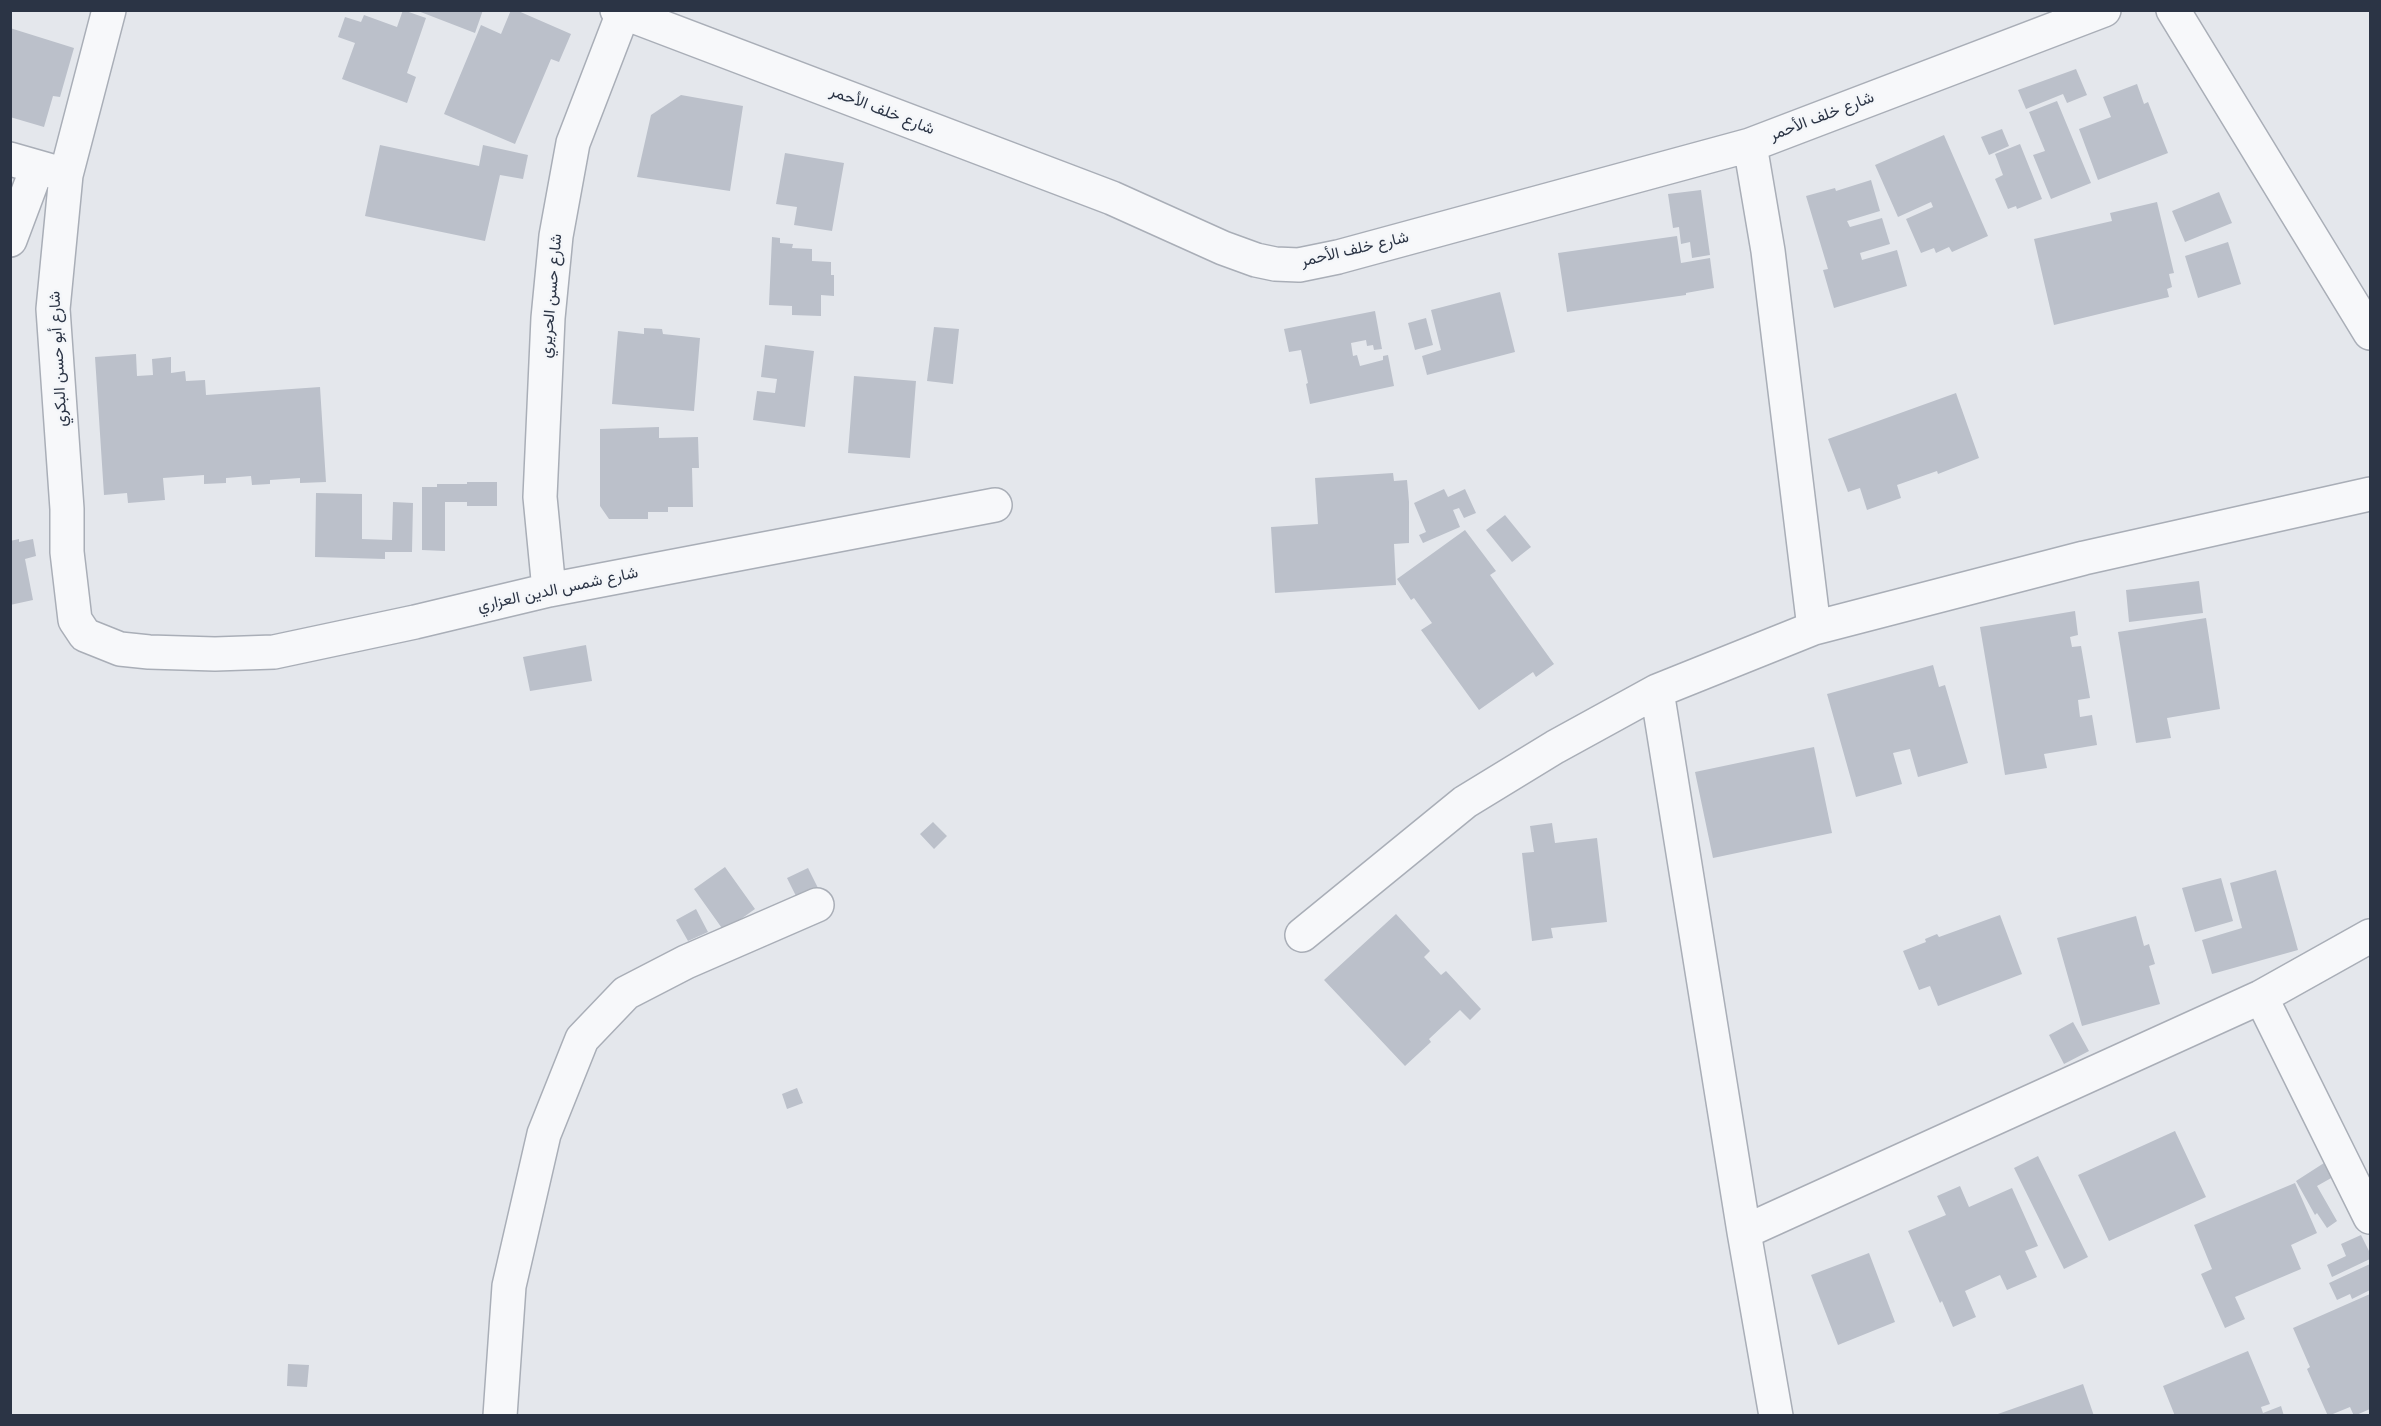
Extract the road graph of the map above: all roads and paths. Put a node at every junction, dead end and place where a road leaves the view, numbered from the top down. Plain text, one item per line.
1 (110, 10) edge
2 (2104, 10) edge
3 (2173, 10) edge
4 (620, 12) edge
5 (1750, 145) junction
6 (38, 167) edge
7 (10, 240) edge
8 (2370, 333) edge
9 (2370, 494) edge
10 (995, 505) dead end
11 (549, 590) junction
12 (1814, 628) junction
13 (120, 649) joint
14 (1657, 691) junction
15 (817, 905) dead end
16 (1302, 935) dead end
17 (2370, 936) edge
18 (2261, 997) junction
19 (2370, 1216) edge
20 (1744, 1232) junction
21 (500, 1416) edge
22 (1776, 1416) edge

1 - 6 street, شارع أبو حسن البكري
2 - 5 street, شارع خلف الأحمر
3 - 8 street
4 - 5 street, شارع خلف الأحمر
4 - 11 street, شارع حسن الحريري
5 - 12 street
6 - 7 street
6 - 13 street, شارع أبو حسن البكري
9 - 12 street
10 - 11 street, شارع شمس الدين العزاري
11 - 13 street, شارع شمس الدين العزاري
12 - 14 street
14 - 16 street
14 - 20 street
15 - 21 street
17 - 18 street
18 - 19 street
18 - 20 street
20 - 22 street

